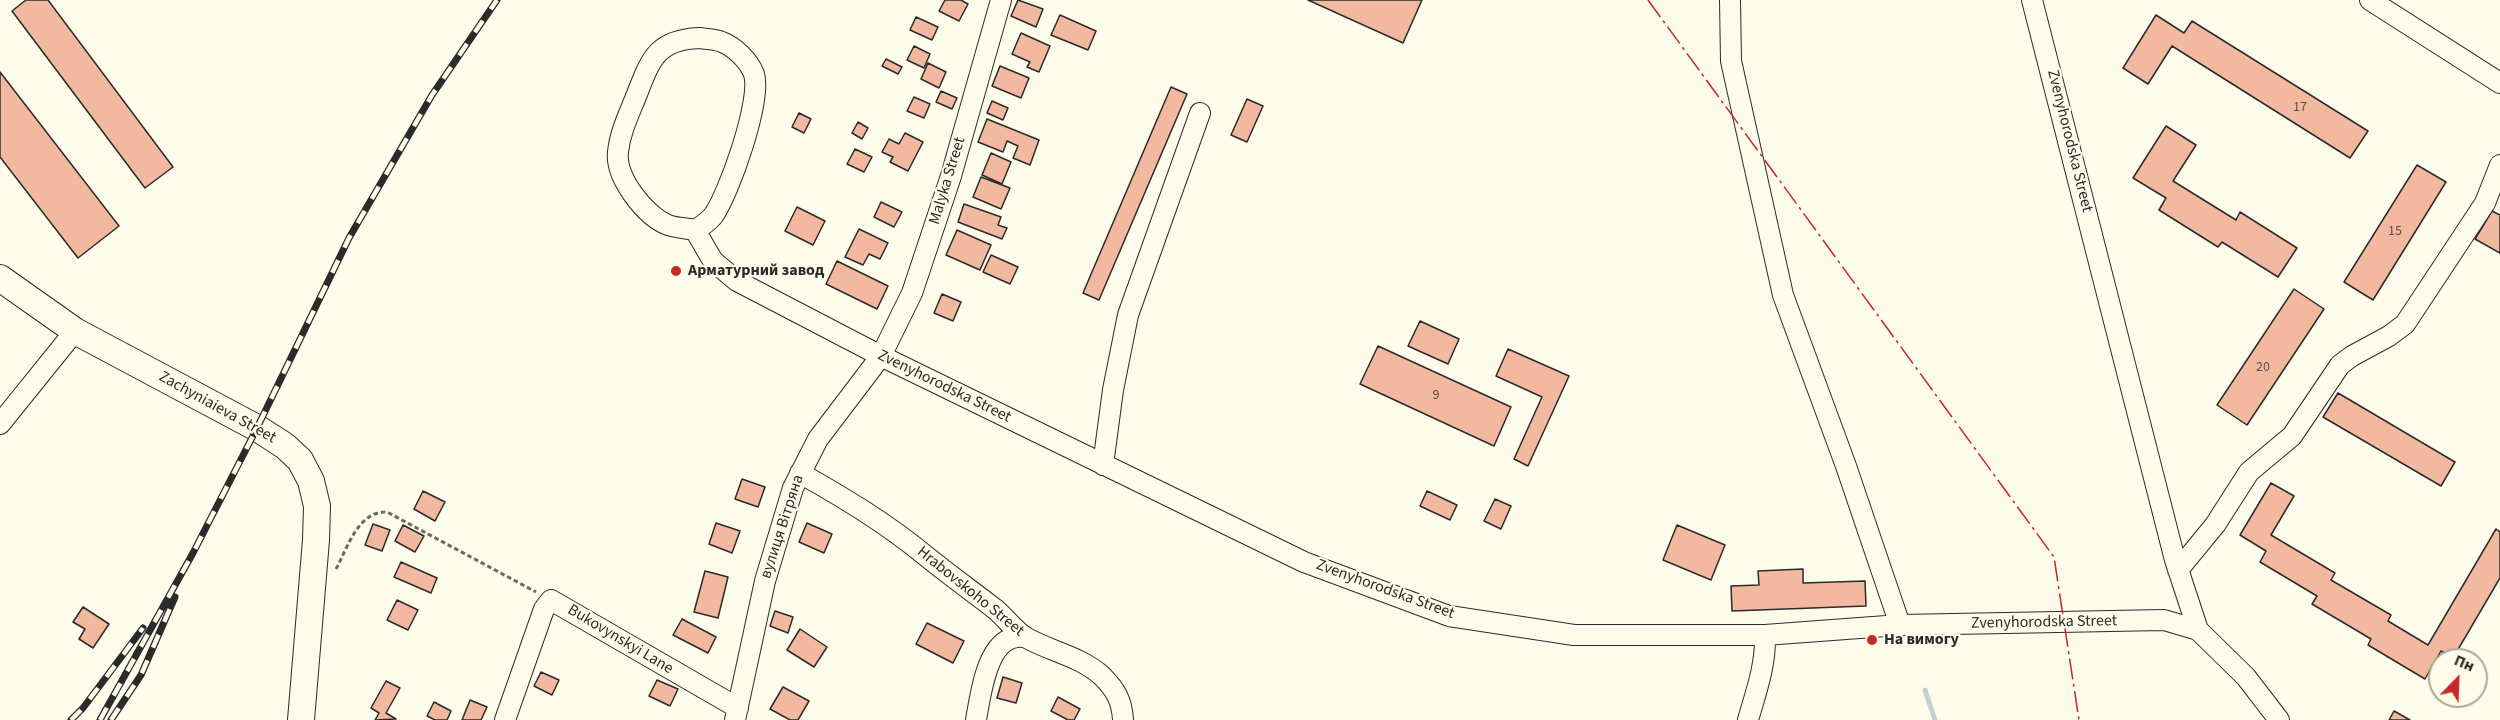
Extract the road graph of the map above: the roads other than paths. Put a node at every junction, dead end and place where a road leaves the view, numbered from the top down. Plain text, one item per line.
1 (1002, 0) edge
2 (1730, 0) edge
3 (2032, 0) edge
4 (2370, 0) edge
5 (2500, 82) edge
6 (1200, 113) dead end
7 (2500, 165) edge
8 (695, 230) junction
9 (0, 278) edge
10 (75, 331) junction
11 (881, 356) junction
12 (0, 424) edge
13 (1103, 465) junction
14 (800, 473) junction
15 (2178, 570) junction
16 (1900, 625) junction
17 (2198, 630) junction
18 (1765, 635) junction
19 (1024, 636) junction
20 (736, 714) edge
21 (301, 720) edge
22 (505, 720) edge
23 (976, 720) edge
24 (1123, 720) edge
25 (1748, 720) edge
26 (2279, 720) edge

1 - 11 street, Malyka Street
2 - 16 street
3 - 15 street, Zvenyhorodska Street
4 - 5 street
6 - 13 street
7 - 15 street
8 - 8 street
8 - 11 street, Zvenyhorodska Street
9 - 10 main road, Zachyniaieva Street
10 - 12 street
10 - 21 main road, Zachyniaieva Street
11 - 13 street, Zvenyhorodska Street
11 - 14 street, вулиця Вітряна
13 - 18 street, Zvenyhorodska Street
14 - 19 street, Hrabovskoho Street
14 - 20 street, вулиця Вітряна
15 - 17 street, Zvenyhorodska Street
16 - 17 street, Zvenyhorodska Street
16 - 18 street, Zvenyhorodska Street
17 - 26 street, Zvenyhorodska Street
18 - 25 street
19 - 23 street
19 - 24 street, Hrabovskoho Street
20 - 22 street, Bukovynskyi Lane

